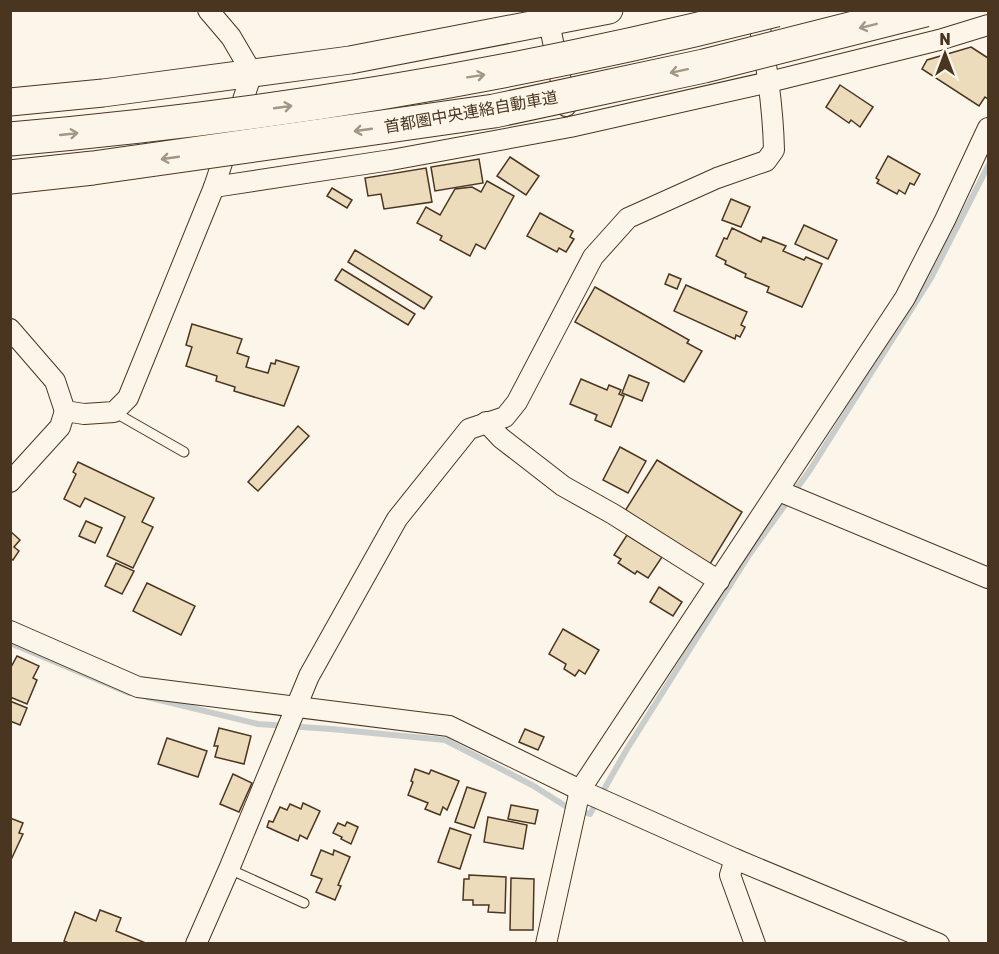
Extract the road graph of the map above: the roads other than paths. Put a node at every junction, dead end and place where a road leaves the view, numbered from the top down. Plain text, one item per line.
1 (208, 10) edge
2 (609, 10) edge
3 (757, 10) edge
4 (776, 10) edge
5 (925, 10) edge
6 (549, 22) junction
7 (988, 25) edge
8 (252, 73) junction
9 (769, 81) junction
10 (10, 102) edge
11 (570, 127) junction
12 (988, 128) edge
13 (10, 139) edge
14 (10, 177) edge
15 (214, 187) junction
16 (10, 329) edge
17 (65, 411) junction
18 (114, 412) junction
19 (486, 422) junction
20 (184, 452) dead end
21 (10, 482) edge
22 (779, 491) junction
23 (988, 578) edge
24 (718, 581) junction
25 (10, 631) edge
26 (297, 707) junction
27 (580, 790) junction
28 (735, 859) junction
29 (229, 869) junction
30 (304, 903) dead end
31 (196, 944) edge
32 (546, 944) edge
33 (755, 944) edge
34 (939, 944) edge

1 - 8 street
2 - 6 street
3 - 9 street
13 -> 4 highway, 首都圏中央連絡自動車道, bridge
5 -> 14 highway, 首都圏中央連絡自動車道, bridge
6 - 8 street
6 - 11 street
7 - 9 street
8 - 10 street
8 - 15 street
9 - 11 street
9 - 19 street
11 - 15 street
12 - 22 street
15 - 18 street
16 - 17 street
17 - 18 street
17 - 21 street
18 - 20 lane
19 - 24 street
19 - 26 street
22 - 23 street
22 - 24 street
24 - 27 street
25 - 26 street
26 - 27 street
26 - 29 street
27 - 28 street
27 - 32 street
28 - 33 street
28 - 34 street
29 - 30 lane
29 - 31 street

